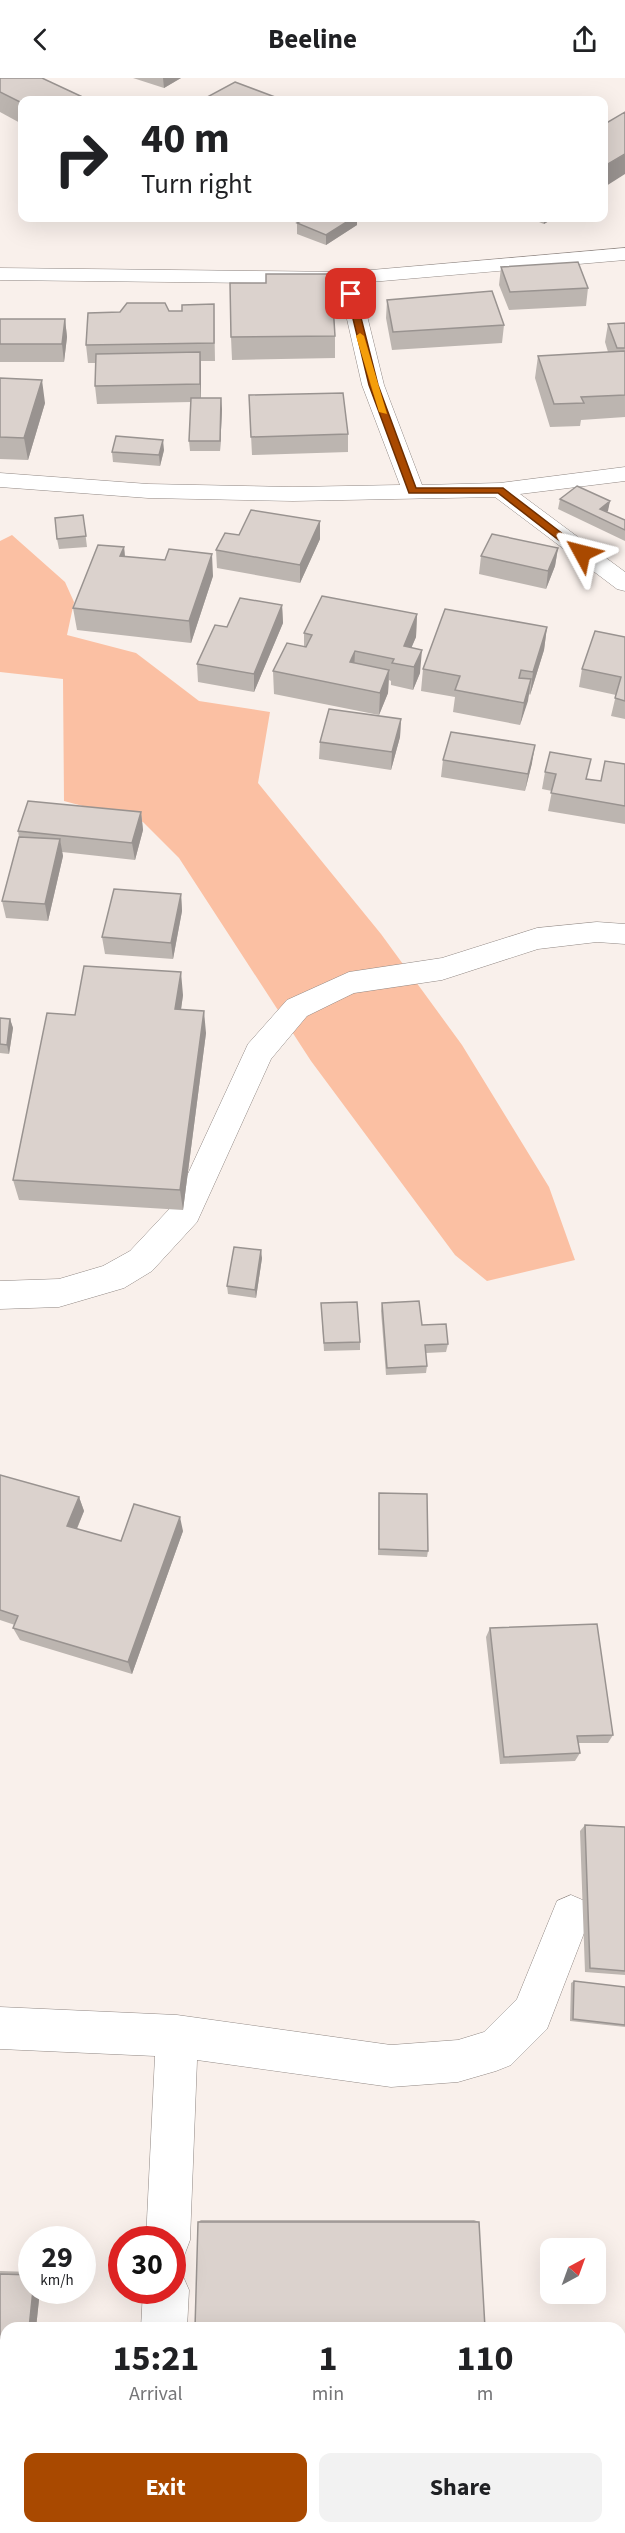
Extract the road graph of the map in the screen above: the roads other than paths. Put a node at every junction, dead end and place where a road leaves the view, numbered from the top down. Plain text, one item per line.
1 (625, 254) edge
2 (0, 274) edge
3 (348, 278) junction
4 (625, 474) edge
5 (0, 480) edge
6 (500, 490) junction
7 (413, 491) junction
8 (625, 584) edge
9 (625, 934) edge
10 (0, 1295) edge
11 (571, 1915) dead end
12 (0, 2028) edge
13 (177, 2036) junction
14 (169, 2226) edge
15 (165, 2304) edge
16 (164, 2322) edge

1 - 3 street
2 - 3 street
3 - 7 street
4 - 6 street
5 - 7 street
6 - 7 street
6 - 8 street
9 - 10 street
11 - 13 street
12 - 13 street
13 - 14 street
15 - 16 street

